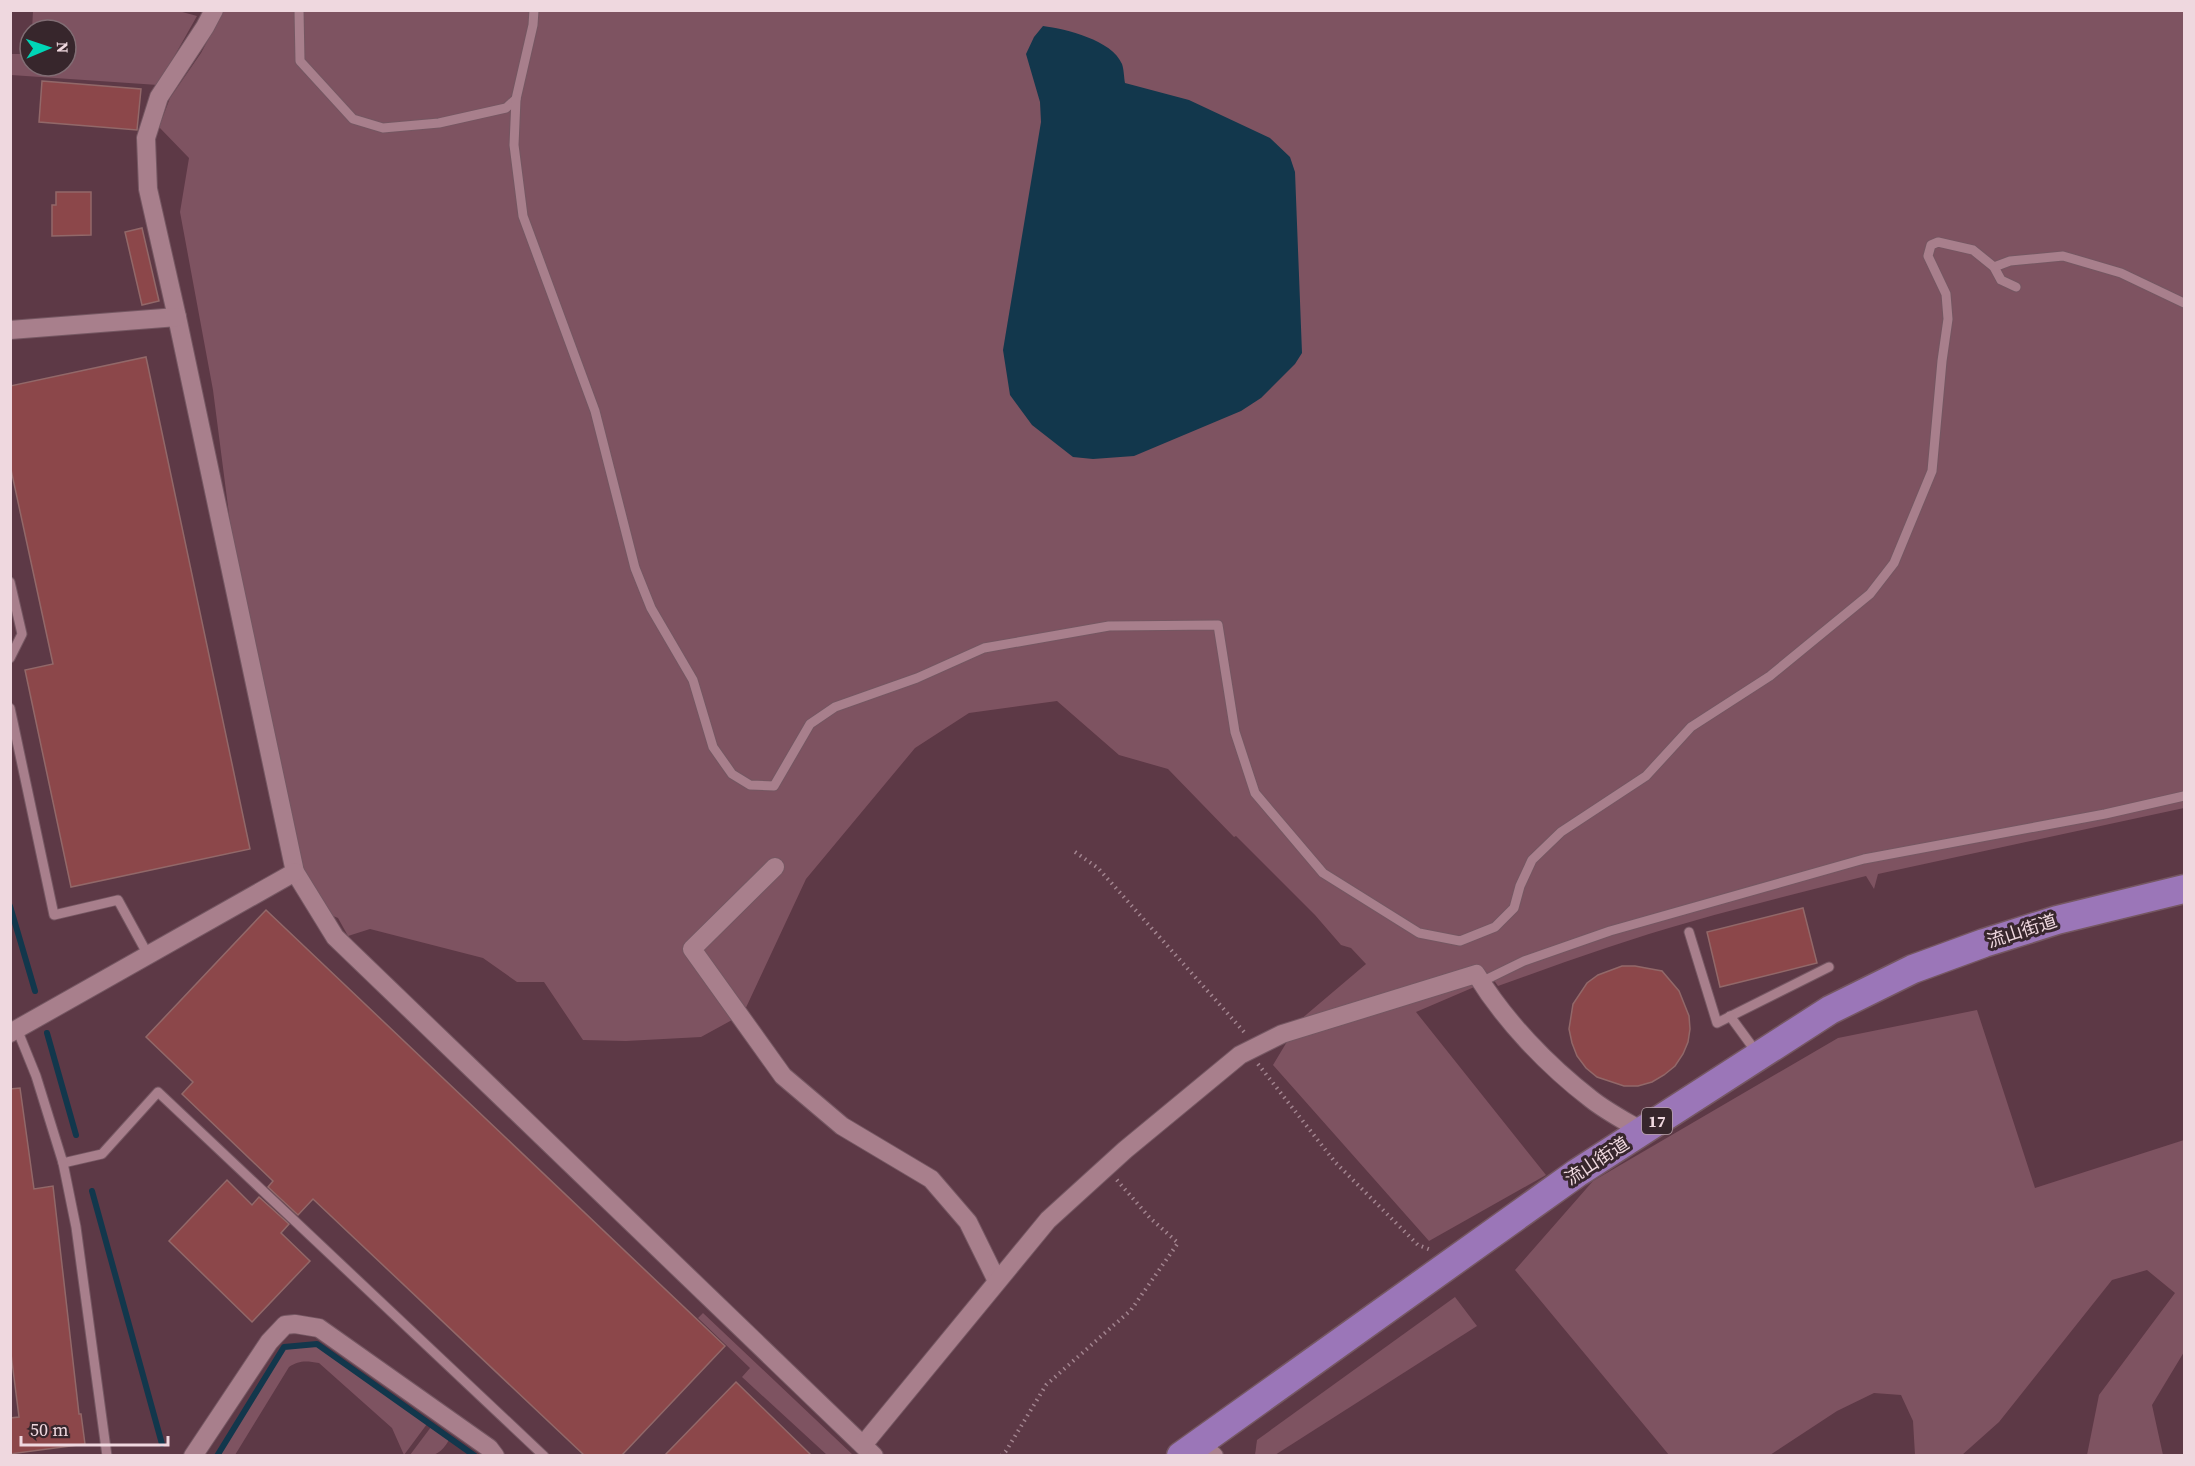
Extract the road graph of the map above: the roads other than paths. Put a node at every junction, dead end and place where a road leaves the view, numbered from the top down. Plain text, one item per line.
1 (214, 10) edge
2 (300, 10) edge
3 (534, 10) edge
4 (516, 99) junction
5 (1994, 267) junction
6 (2016, 287) dead end
7 (2184, 303) edge
8 (177, 317) junction
9 (10, 330) edge
10 (10, 582) edge
11 (10, 658) edge
12 (10, 708) edge
13 (2184, 796) edge
14 (775, 867) dead end
15 (295, 873) junction
16 (2184, 890) edge
17 (1689, 932) dead end
18 (148, 955) junction
19 (1828, 967) dead end
20 (1481, 982) junction
21 (1730, 1017) junction
22 (14, 1031) edge
23 (1759, 1056) junction
24 (1642, 1131) junction
25 (63, 1163) junction
26 (997, 1281) junction
27 (868, 1450) edge
28 (1198, 1451) edge
29 (107, 1455) edge
30 (194, 1455) edge
31 (495, 1455) edge
32 (544, 1455) edge

1 - 8 street
2 - 4 lane
3 - 4 lane
4 - 5 lane
5 - 6 lane
5 - 7 lane
8 - 9 street
8 - 15 street
10 - 11 lane
12 - 18 lane
13 - 20 lane
14 - 26 street
15 - 18 street
15 - 27 street
16 - 23 main road, 流山街道 / 17
17 - 21 lane
18 - 22 street
19 - 21 lane
20 - 24 street
20 - 26 street
21 - 23 lane
22 - 25 lane
23 - 24 main road, 流山街道 / 17
24 - 28 main road, 流山街道 / 17
25 - 29 lane
25 - 32 lane
26 - 27 street
30 - 31 street

